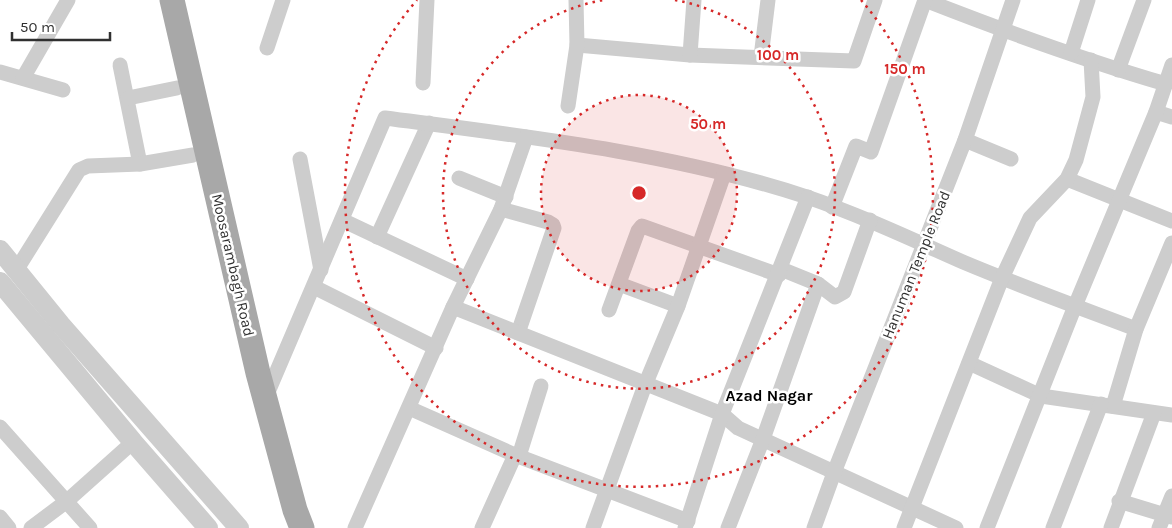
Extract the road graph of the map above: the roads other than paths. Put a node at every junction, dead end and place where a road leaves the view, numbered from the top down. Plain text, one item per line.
1 (68, 0) edge
2 (283, 0) edge
3 (427, 0) edge
4 (576, 0) edge
5 (694, 0) edge
6 (768, 0) edge
7 (875, 0) edge
8 (925, 0) edge
9 (1013, 0) edge
10 (1088, 0) edge
11 (1144, 0) edge
12 (171, 2) edge
13 (1002, 31) junction
14 (577, 45) junction
15 (267, 48) dead end
16 (1071, 52) junction
17 (690, 55) junction
18 (761, 57) junction
19 (1091, 60) junction
20 (120, 65) dead end
21 (1172, 65) edge
22 (1118, 70) junction
23 (0, 72) edge
24 (23, 78) junction
25 (423, 83) dead end
26 (1166, 84) junction
27 (177, 88) junction
28 (64, 90) dead end
29 (128, 98) junction
30 (568, 106) dead end
31 (1156, 112) junction
32 (1172, 117) edge
33 (429, 123) junction
34 (526, 137) junction
35 (965, 140) junction
36 (193, 155) junction
37 (300, 159) dead end
38 (1011, 159) dead end
39 (140, 164) junction
40 (724, 174) junction
41 (459, 178) dead end
42 (1067, 179) junction
43 (808, 198) junction
44 (1121, 200) junction
45 (503, 203) junction
46 (832, 207) junction
47 (342, 220) junction
48 (870, 220) junction
49 (1172, 221) edge
50 (377, 237) junction
51 (1172, 243) edge
52 (924, 245) junction
53 (699, 247) junction
54 (0, 250) edge
55 (17, 269) junction
56 (321, 270) junction
57 (780, 272) junction
58 (1002, 278) junction
59 (467, 279) junction
60 (0, 282) edge
61 (619, 284) junction
62 (818, 284) junction
63 (314, 287) junction
64 (678, 306) junction
65 (1075, 306) junction
66 (453, 307) junction
67 (609, 310) dead end
68 (1136, 329) junction
69 (518, 333) junction
70 (436, 348) junction
71 (969, 363) junction
72 (646, 385) junction
73 (541, 386) dead end
74 (1041, 396) junction
75 (265, 400) junction
76 (1107, 405) junction
77 (409, 408) junction
78 (1154, 413) junction
79 (722, 414) junction
80 (1172, 415) edge
81 (0, 426) edge
82 (763, 439) junction
83 (133, 442) junction
84 (517, 455) junction
85 (834, 470) junction
86 (608, 490) junction
87 (1172, 496) edge
88 (67, 500) junction
89 (1119, 501) junction
90 (912, 509) junction
91 (0, 517) edge
92 (1165, 520) edge
93 (687, 525) edge
94 (9, 528) edge
95 (31, 528) edge
96 (90, 528) edge
97 (208, 528) edge
98 (239, 528) edge
99 (285, 528) edge
100 (302, 528) edge
101 (355, 528) edge
102 (482, 528) edge
103 (593, 528) edge
104 (728, 528) edge
105 (814, 528) edge
106 (904, 528) edge
107 (956, 528) edge
108 (987, 528) edge
109 (1053, 528) edge
110 (1111, 528) edge

1 - 24 street
2 - 15 street
3 - 25 street
4 - 14 street
5 - 17 street
6 - 18 street
7 - 18 street
8 - 13 street
8 - 46 street
9 - 13 street, Hanuman Temple Road
10 - 16 street
11 - 22 street
12 - 27 main road, Moosarambagh Road
12 - 75 main road, Moosarambagh Road
13 - 16 street
13 - 35 street, Hanuman Temple Road
14 - 17 street
14 - 30 street
16 - 19 street
17 - 18 street
19 - 22 street
19 - 42 street
20 - 29 street
21 - 26 street
22 - 26 street
23 - 24 street
24 - 28 street
26 - 31 street
27 - 29 street
27 - 36 main road, Moosarambagh Road
29 - 39 street
31 - 32 street
31 - 44 street
33 - 34 street
33 - 47 street
33 - 50 street
34 - 40 street
34 - 45 street
35 - 38 street
35 - 52 street, Hanuman Temple Road
36 - 39 street
36 - 99 main road, Moosarambagh Road
37 - 56 street
39 - 55 street
40 - 43 street
40 - 53 street
41 - 45 street
42 - 44 street
42 - 58 street
43 - 46 street
43 - 57 street
44 - 49 street
44 - 65 street
45 - 59 street
45 - 69 street
46 - 48 street
47 - 50 street
47 - 56 street
48 - 52 street
48 - 62 street
50 - 59 street
51 - 68 street
52 - 58 street
52 - 85 street, Hanuman Temple Road
53 - 57 street
53 - 61 street
53 - 64 street
54 - 55 street
55 - 98 street
56 - 63 street
57 - 62 street
57 - 79 street
58 - 65 street
58 - 71 street
59 - 66 street
60 - 83 street
61 - 64 street
61 - 67 street
62 - 82 street
63 - 70 street
63 - 75 street
64 - 72 street
65 - 68 street
65 - 74 street
66 - 69 street
66 - 70 street
68 - 76 street
69 - 72 street
70 - 77 street
71 - 74 street
71 - 90 street
72 - 79 street
72 - 86 street
73 - 84 street
74 - 76 street
74 - 108 street
75 - 100 main road, Moosarambagh Road
76 - 78 street
76 - 109 street
77 - 84 street
77 - 101 street
78 - 80 street
78 - 89 street
79 - 82 street
79 - 93 street
81 - 88 street
82 - 85 street
82 - 104 street
83 - 88 street
83 - 97 street
84 - 86 street
84 - 102 street
85 - 90 street
85 - 105 street, Hanuman Temple Road
86 - 93 street
86 - 103 street
87 - 92 street
88 - 95 street
88 - 96 street
89 - 92 street
89 - 110 street
90 - 106 street
90 - 107 street
91 - 94 street

